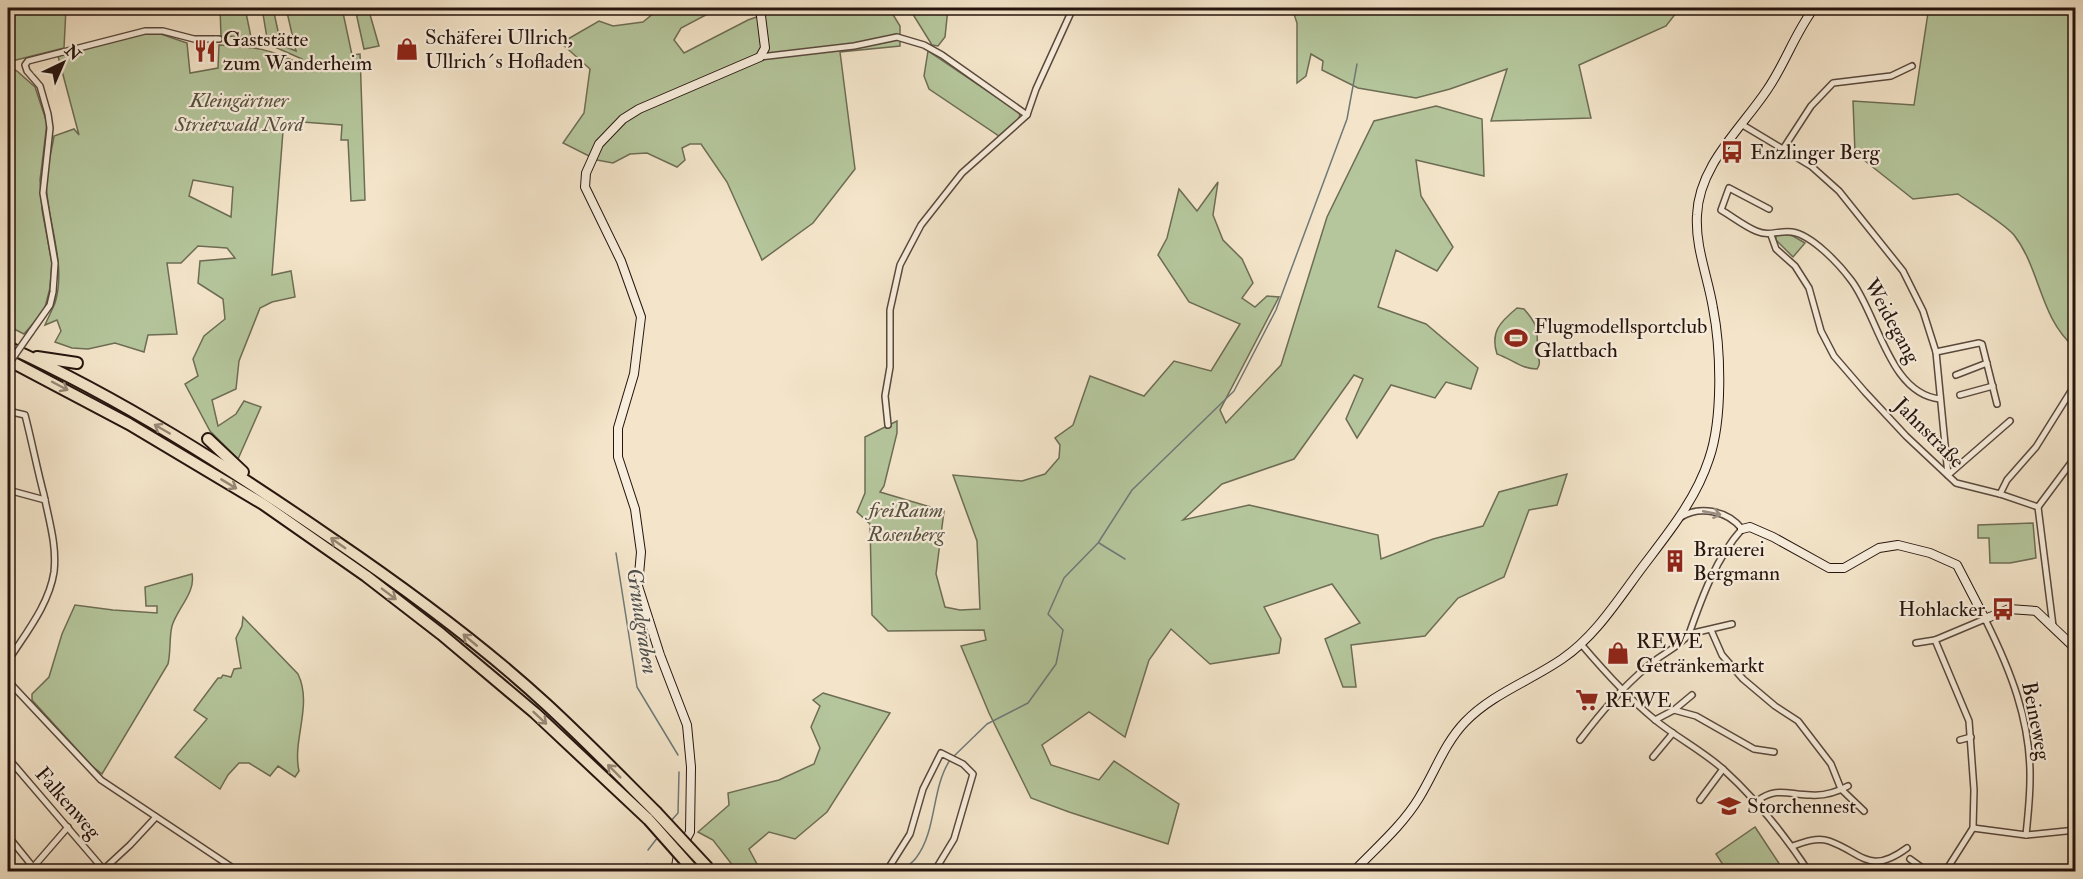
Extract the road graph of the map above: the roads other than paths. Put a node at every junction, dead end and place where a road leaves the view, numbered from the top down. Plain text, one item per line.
1 (760, 8) edge
2 (1073, 8) edge
3 (1814, 8) edge
4 (219, 39) dead end
5 (760, 57) junction
6 (1912, 66) dead end
7 (1027, 115) junction
8 (1741, 124) junction
9 (1783, 149) junction
10 (1769, 209) dead end
11 (1771, 236) junction
12 (8, 347) edge
13 (1936, 352) junction
14 (22, 354) junction
15 (8, 362) edge
16 (77, 363) dead end
17 (1987, 363) junction
18 (1956, 375) dead end
19 (2076, 383) edge
20 (1993, 386) junction
21 (1960, 395) dead end
22 (1940, 399) junction
23 (1997, 404) dead end
24 (8, 411) edge
25 (2010, 422) dead end
26 (888, 425) dead end
27 (208, 439) dead end
28 (2076, 456) edge
29 (1950, 477) junction
30 (8, 490) edge
31 (266, 492) junction
32 (2000, 494) junction
33 (45, 500) junction
34 (2038, 507) junction
35 (1680, 518) junction
36 (1742, 529) junction
37 (1985, 619) junction
38 (1732, 624) dead end
39 (2053, 626) junction
40 (1711, 630) junction
41 (1689, 634) junction
42 (1935, 640) junction
43 (1916, 643) dead end
44 (1581, 644) junction
45 (2076, 649) edge
46 (8, 661) edge
47 (8, 681) edge
48 (1621, 688) junction
49 (1692, 695) dead end
50 (1674, 710) junction
51 (1655, 720) junction
52 (1673, 733) junction
53 (1971, 737) junction
54 (1580, 740) dead end
55 (1960, 740) dead end
56 (1774, 752) dead end
57 (1653, 757) dead end
58 (8, 758) edge
59 (1723, 769) junction
60 (1848, 786) dead end
61 (1841, 789) junction
62 (1700, 800) dead end
63 (1757, 801) junction
64 (1864, 811) dead end
65 (652, 816) junction
66 (156, 817) junction
67 (68, 827) junction
68 (1973, 828) junction
69 (2076, 830) edge
70 (2026, 835) junction
71 (8, 836) edge
72 (1792, 846) junction
73 (1907, 848) dead end
74 (1910, 859) dead end
75 (31, 869) edge
76 (709, 870) edge
77 (103, 871) edge
78 (239, 872) edge
79 (675, 872) edge
80 (694, 872) edge
81 (886, 872) edge
82 (934, 872) edge
83 (1353, 872) edge
84 (1809, 872) edge
85 (1928, 872) edge
86 (1946, 872) edge

1 - 5 street
2 - 7 street
3 - 8 street
4 - 15 street, bridge
5 - 7 street
5 - 79 street
6 - 9 street
7 - 26 street
8 - 9 street
8 - 35 street
9 - 13 street
10 - 11 street, Weidegang
11 - 22 street, Weidegang
11 - 29 street, Jahnstraße
12 - 14 highway
13 - 17 street
13 - 22 street
14 - 16 highway
31 -> 14 highway
15 -> 65 highway
17 - 18 street
17 - 20 street
19 - 32 street
20 - 21 street
20 - 23 street
22 - 29 street
24 - 33 street
25 - 29 street
27 - 31 highway
28 - 34 street
29 - 32 street, Jahnstraße
30 - 33 street
65 -> 31 highway
32 - 34 street, Jahnstraße
33 - 46 street
34 - 39 street
35 -> 36 street
35 - 44 street
36 - 37 street
36 - 41 street
37 - 39 street
37 - 42 street
37 - 70 street, Beineweg
38 - 40 street
39 - 45 street
40 - 41 street
40 - 61 street
41 - 48 street
42 - 43 street
42 - 53 street
44 - 48 street
44 - 83 street
47 - 66 street
48 - 51 street
48 - 54 street
49 - 50 street
50 - 51 street
50 - 56 street
51 - 52 street
52 - 57 street
52 - 59 street
53 - 55 street
53 - 68 street
58 - 67 street, Falkenweg
59 - 62 street
59 - 63 street
60 - 61 street
61 - 63 street
61 - 64 street
63 - 72 street
65 - 76 highway, bridge
65 - 80 highway, bridge
66 - 77 street
66 - 78 street
67 - 75 street
67 - 77 street, Falkenweg
68 - 70 street
68 - 86 street
69 - 70 street
71 - 75 street
72 - 73 street
72 - 84 street
74 - 85 street
81 - 82 street

